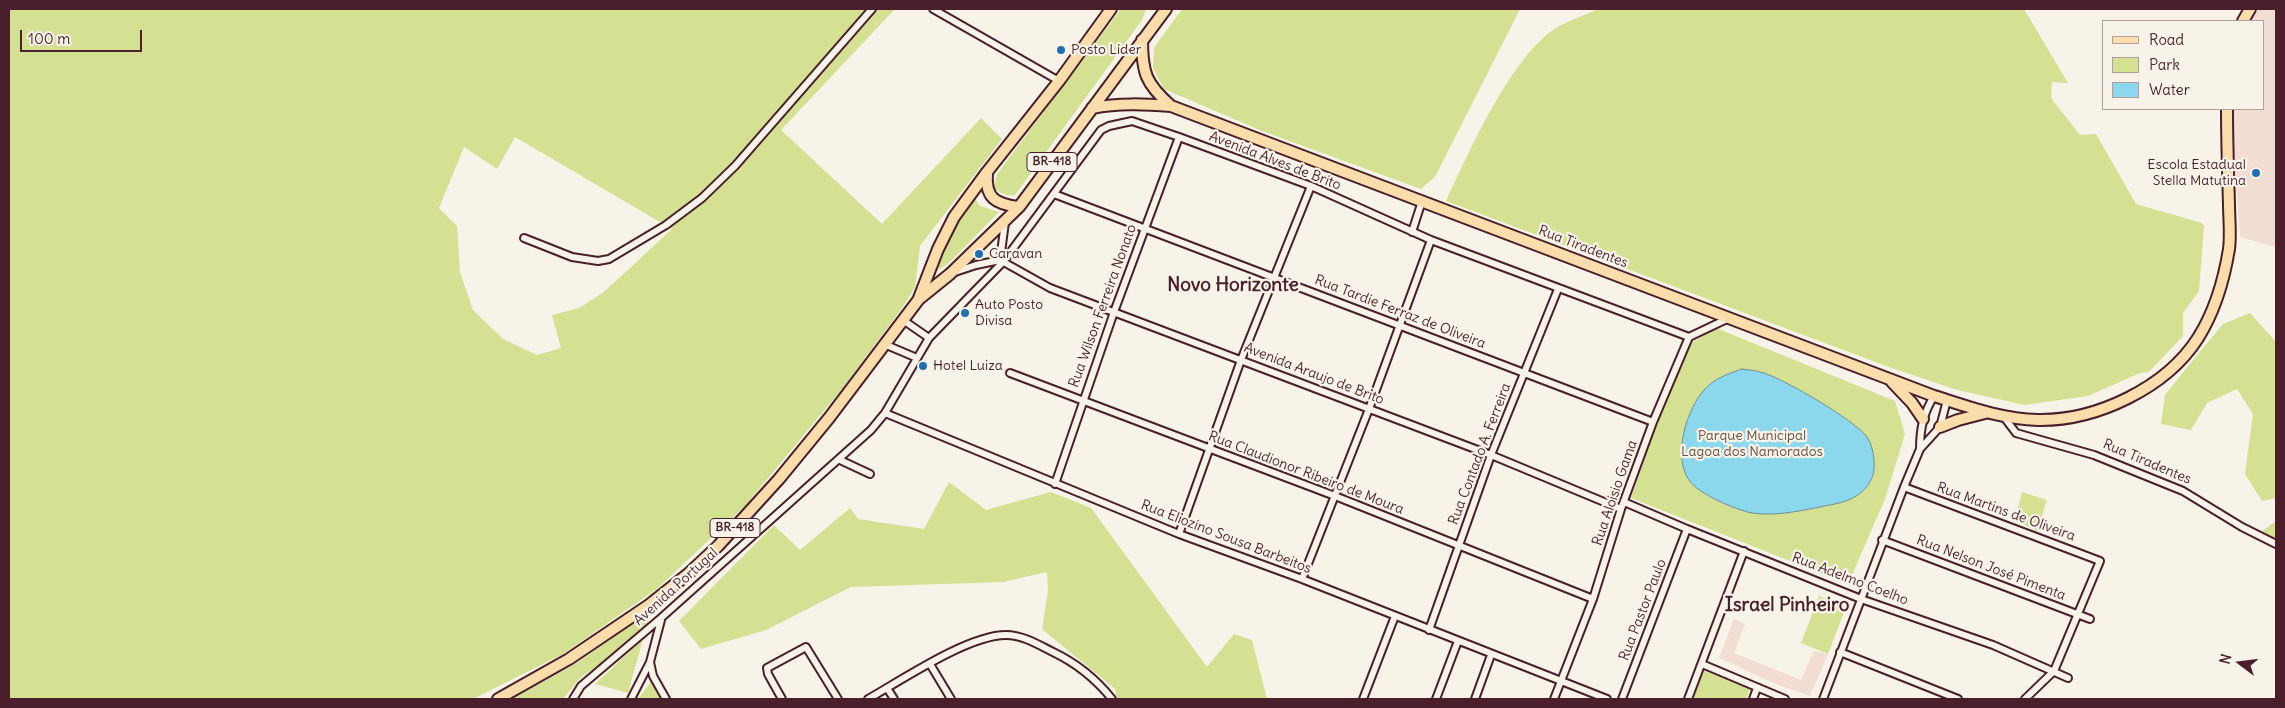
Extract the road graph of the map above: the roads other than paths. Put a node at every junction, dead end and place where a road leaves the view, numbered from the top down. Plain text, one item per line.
1 (872, 9) edge
2 (933, 9) edge
3 (1111, 9) edge
4 (1166, 9) edge
5 (2250, 9) edge
6 (1159, 13) edge
7 (2244, 20) edge
8 (1142, 40) junction
9 (1059, 81) junction
10 (1171, 106) junction
11 (1092, 108) junction
12 (2227, 110) edge
13 (1179, 137) junction
14 (987, 172) junction
15 (1311, 186) junction
16 (1054, 194) junction
17 (1422, 201) junction
18 (1018, 207) junction
19 (1005, 221) junction
20 (1144, 229) junction
21 (1412, 232) junction
22 (524, 238) dead end
23 (1431, 240) junction
24 (1001, 261) junction
25 (950, 274) junction
26 (1273, 278) junction
27 (1558, 289) junction
28 (919, 299) junction
29 (1114, 312) junction
30 (1729, 318) junction
31 (903, 320) junction
32 (1400, 324) junction
33 (1689, 337) junction
34 (929, 338) junction
35 (884, 344) junction
36 (917, 358) junction
37 (1242, 360) junction
38 (1010, 373) dead end
39 (1526, 373) junction
40 (1890, 380) junction
41 (1934, 396) junction
42 (1947, 400) junction
43 (1082, 402) junction
44 (1369, 409) junction
45 (885, 413) junction
46 (1986, 413) junction
47 (2004, 417) junction
48 (1923, 419) junction
49 (1652, 422) junction
50 (1940, 427) junction
51 (1208, 448) junction
52 (1920, 449) junction
53 (1491, 455) junction
54 (840, 460) junction
55 (870, 474) dead end
56 (1055, 484) junction
57 (1904, 487) junction
58 (1335, 496) junction
59 (1624, 502) junction
60 (1621, 509) junction
61 (1687, 529) junction
62 (1179, 534) junction
63 (1882, 540) junction
64 (2276, 544) edge
65 (1458, 546) junction
66 (1744, 552) junction
67 (1302, 579) junction
68 (1593, 599) junction
69 (1861, 599) junction
70 (2078, 614) junction
71 (1395, 616) junction
72 (661, 618) junction
73 (2090, 619) dead end
74 (1429, 630) junction
75 (1458, 641) junction
76 (1840, 652) junction
77 (1491, 655) junction
78 (650, 662) junction
79 (930, 664) junction
80 (1702, 664) junction
81 (2054, 672) junction
82 (2068, 678) dead end
83 (1561, 680) junction
84 (887, 688) junction
85 (1757, 688) junction
86 (498, 699) edge
87 (573, 699) edge
88 (631, 699) edge
89 (666, 699) edge
90 (782, 699) edge
91 (838, 699) edge
92 (868, 699) edge
93 (894, 699) edge
94 (951, 699) edge
95 (1112, 699) edge
96 (1363, 699) edge
97 (1436, 699) edge
98 (1475, 699) edge
99 (1554, 699) edge
100 (1607, 699) edge
101 (1622, 699) edge
102 (1688, 699) edge
103 (1753, 699) edge
104 (1785, 699) edge
105 (1823, 699) edge
106 (1958, 699) edge
107 (2025, 699) edge

1 - 22 street
2 - 9 street
3 - 9 main road, BR-418
4 - 6 main road, BR-418
5 - 7 main road
6 - 8 main road, BR-418
8 - 10 main road, Rua Tiradentes
8 - 11 main road, BR-418
9 - 14 main road, BR-418
10 - 11 main road, Rua Tiradentes
10 - 17 main road, Rua Tiradentes
11 - 18 main road, BR-418
12 - 47 main road, Rua Tiradentes
13 - 15 street, Avenida Alves de Brito
13 - 16 street, Avenida Alves de Brito
13 - 20 street, Rua Wilson Ferreira Nonato
14 - 18 main road
14 - 28 main road, BR-418
15 - 21 street, Avenida Alves de Brito
15 - 26 street
16 - 20 street, Rua Tardie Ferraz de Oliveira
16 - 24 street, Avenida Alves de Brito
17 - 21 street
17 - 30 main road, Rua Tiradentes
18 - 19 main road, BR-418
19 - 24 street
19 - 25 main road, BR-418
20 - 26 street, Rua Tardie Ferraz de Oliveira
20 - 29 street, Rua Wilson Ferreira Nonato
21 - 23 street, Avenida Alves de Brito
23 - 27 street, Avenida Alves de Brito
23 - 32 street
24 - 25 street
24 - 29 street, Avenida Araujo de Brito
24 - 34 street, Avenida Alves de Brito
25 - 28 main road, BR-418
26 - 32 street, Rua Tardie Ferraz de Oliveira
26 - 37 street
27 - 33 street, Avenida Alves de Brito
27 - 39 street, Rua Contado A. Ferreira
28 - 31 main road, BR-418
29 - 37 street, Avenida Araujo de Brito
29 - 43 street, Rua Wilson Ferreira Nonato
30 - 33 street
30 - 40 main road, Rua Tiradentes
31 - 34 street
31 - 35 main road, BR-418
32 - 39 street, Rua Tardie Ferraz de Oliveira
32 - 44 street
33 - 49 street, Rua Aloisio Gama
34 - 36 street, Avenida Alves de Brito
35 - 36 street
35 - 86 main road, BR-418
36 - 45 street, Avenida Alves de Brito
37 - 44 street, Avenida Araujo de Brito
37 - 51 street
38 - 43 street, Rua Claudionor Ribeiro de Moura
39 - 49 street, Rua Tardie Ferraz de Oliveira
39 - 53 street, Rua Contado A. Ferreira
40 - 41 main road, Rua Tiradentes
40 - 48 main road
41 - 42 main road, Rua Tiradentes
41 - 48 street
42 - 46 main road, Rua Tiradentes
42 - 50 street
43 - 51 street, Rua Claudionor Ribeiro de Moura
43 - 56 street, Rua Wilson Ferreira Nonato
44 - 53 street, Avenida Araujo de Brito
44 - 58 street
45 - 54 street, Avenida Portugal
45 - 56 street, Rua Eliozino Sousa Barbeitos
46 - 47 main road, Rua Tiradentes
46 - 50 main road
47 - 64 street, Rua Tiradentes
48 - 52 street
49 - 59 street, Rua Aloisio Gama
50 - 52 street
51 - 58 street, Rua Claudionor Ribeiro de Moura
51 - 62 street
52 - 57 street
53 - 60 street, Avenida Araujo de Brito
53 - 65 street, Rua Contado A. Ferreira
54 - 55 street
54 - 72 street, Avenida Portugal
56 - 62 street, Rua Eliozino Sousa Barbeitos
57 - 63 street
57 - 70 street, Rua Martins de Oliveira
58 - 65 street, Rua Claudionor Ribeiro de Moura
58 - 67 street
59 - 60 street, Rua Aloisio Gama
59 - 61 street, Rua Adelmo Coelho
60 - 68 street, Rua Aloisio Gama
61 - 66 street, Rua Adelmo Coelho
61 - 101 street, Rua Pastor Paulo
62 - 67 street, Rua Eliozino Sousa Barbeitos
63 - 69 street
63 - 70 street, Rua Nelson José Pimenta
65 - 68 street, Rua Claudionor Ribeiro de Moura
65 - 74 street, Rua Contado A. Ferreira
66 - 69 street, Rua Adelmo Coelho
66 - 80 street
67 - 71 street, Rua Eliozino Sousa Barbeitos
68 - 83 street, Rua Aloisio Gama
69 - 76 street
69 - 81 street, Rua Adelmo Coelho
70 - 73 street, Rua Nelson José Pimenta
70 - 81 street
71 - 74 street, Rua Eliozino Sousa Barbeitos
71 - 96 street
72 - 78 street
72 - 87 street, Avenida Portugal
74 - 75 street, Rua Eliozino Sousa Barbeitos
75 - 77 street, Rua Eliozino Sousa Barbeitos
75 - 97 street
76 - 105 street
76 - 106 street
77 - 83 street, Rua Eliozino Sousa Barbeitos
77 - 98 street
78 - 88 street
78 - 89 street
79 - 84 street
79 - 94 street
79 - 95 street
80 - 85 street
80 - 102 street
81 - 82 street, Rua Adelmo Coelho
81 - 107 street
83 - 99 street, Rua Aloisio Gama
83 - 100 street, Rua Eliozino Sousa Barbeitos
84 - 92 street
84 - 93 street
85 - 103 street
85 - 104 street
90 - 91 street

